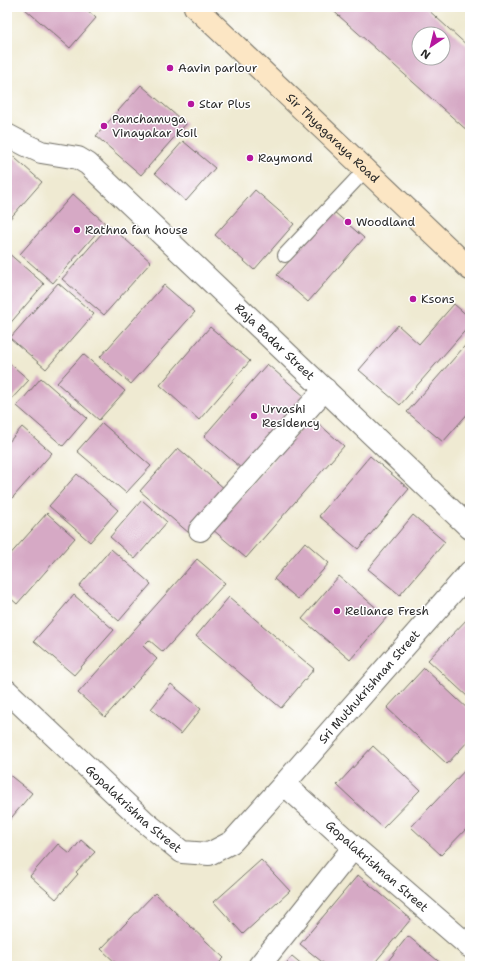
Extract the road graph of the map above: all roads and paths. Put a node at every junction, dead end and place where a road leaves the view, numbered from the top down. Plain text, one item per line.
1 (195, 7) edge
2 (7, 135) edge
3 (366, 169) junction
4 (284, 255) dead end
5 (470, 269) edge
6 (325, 389) junction
7 (470, 528) edge
8 (200, 530) dead end
9 (470, 572) edge
10 (7, 691) edge
11 (284, 784) junction
12 (354, 847) junction
13 (470, 947) edge
14 (259, 966) edge

1 - 3 main road, Sir Thyagaraya Road
2 - 6 street, Raja Badar Street
3 - 4 lane
3 - 5 main road, Sir Thyagaraya Road
6 - 7 street, Raja Badar Street
6 - 8 street
9 - 11 street, Sri Muthukrishnan Street
10 - 11 street, Gopalakrishna Street
11 - 12 street, Gopalakrishnan Street
12 - 13 street, Gopalakrishnan Street
12 - 14 street

